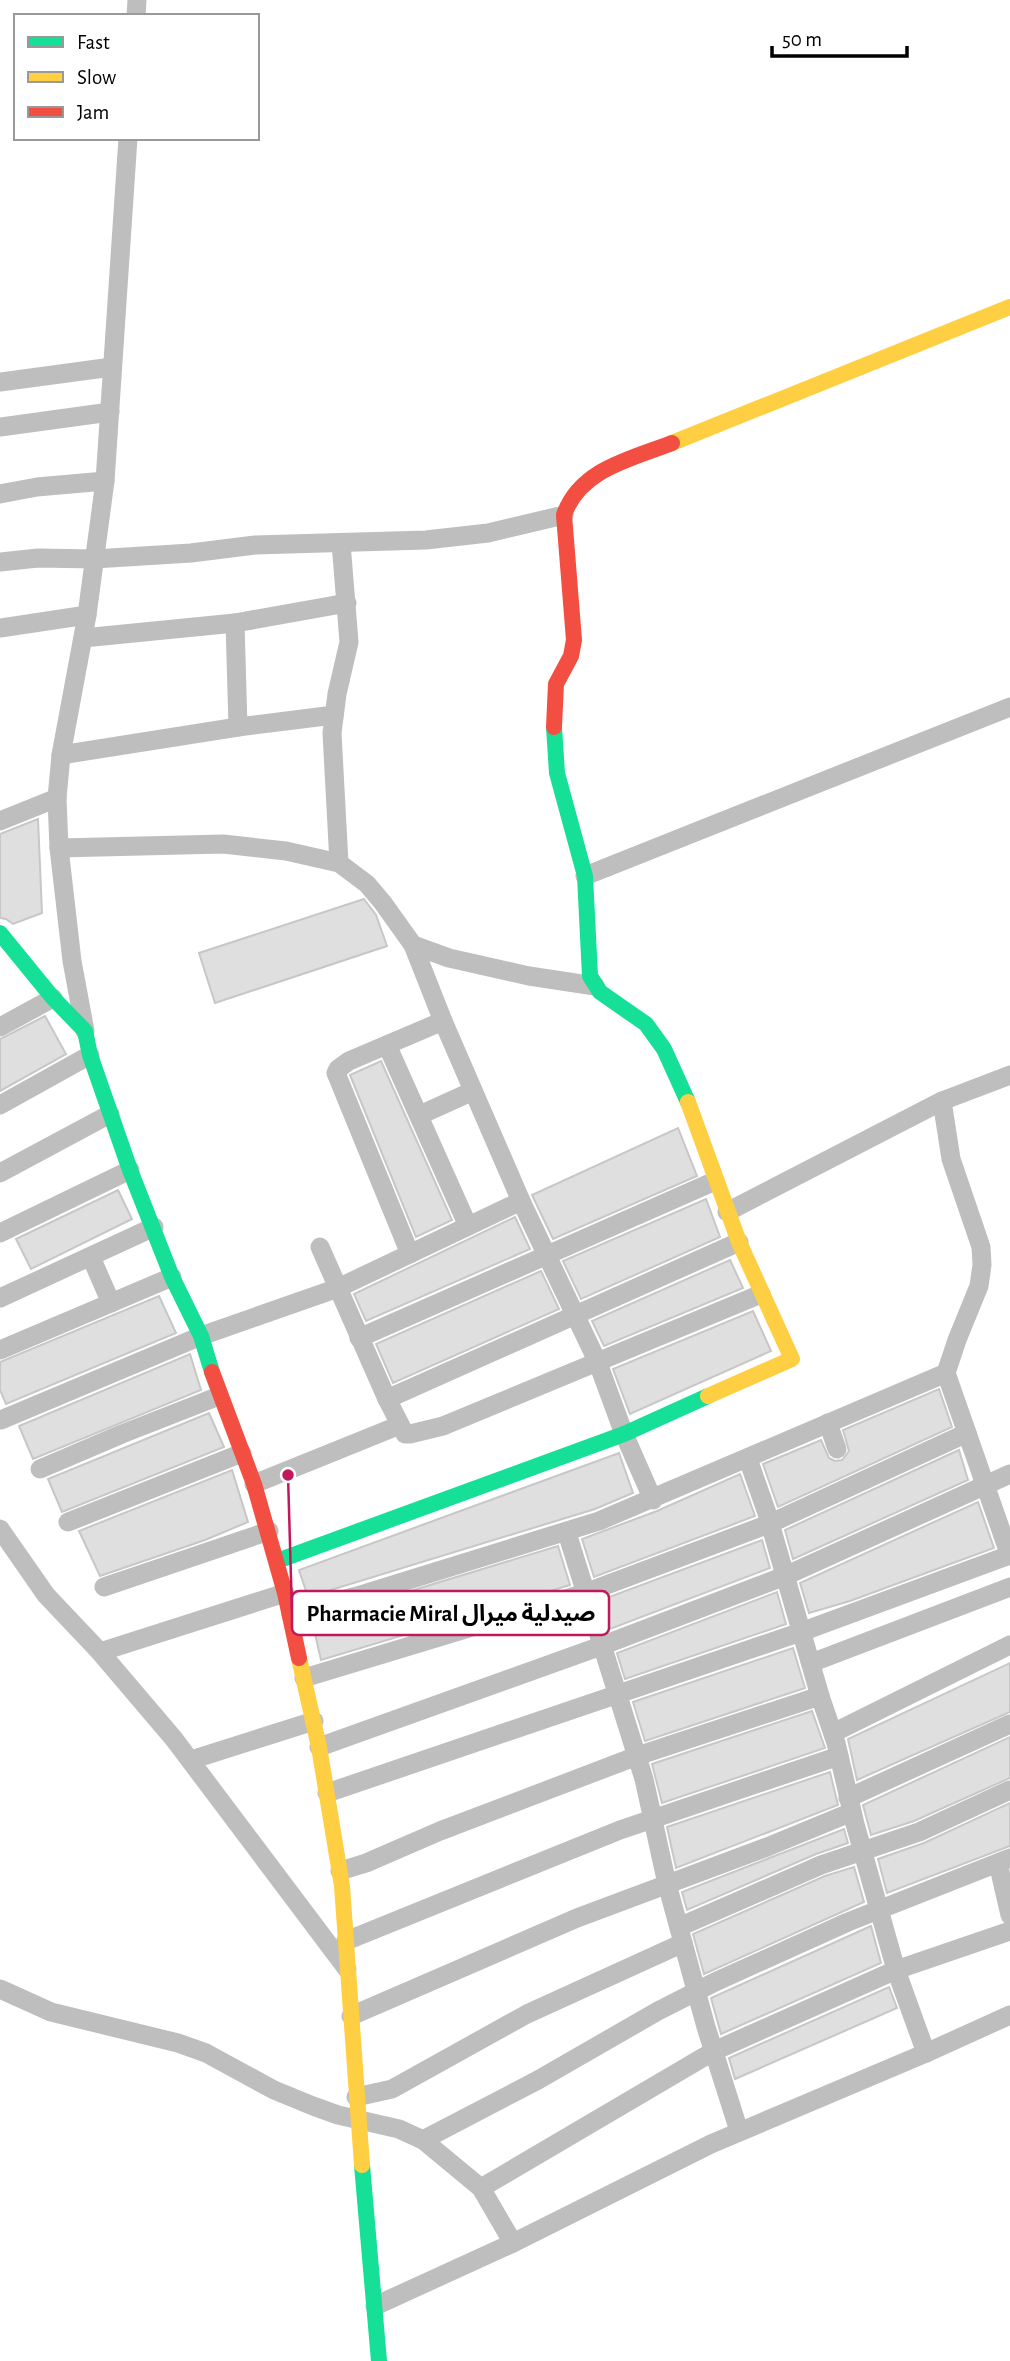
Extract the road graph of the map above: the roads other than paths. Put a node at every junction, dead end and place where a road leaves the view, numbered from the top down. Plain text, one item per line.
1 (128, 140) edge
2 (1010, 307) edge
3 (113, 367) junction
4 (0, 383) edge
5 (110, 412) junction
6 (0, 426) edge
7 (105, 481) junction
8 (0, 494) edge
9 (564, 515) junction
10 (341, 543) junction
11 (94, 559) junction
12 (0, 562) edge
13 (347, 603) junction
14 (87, 615) junction
15 (235, 623) junction
16 (0, 628) edge
17 (83, 638) junction
18 (1010, 708) edge
19 (334, 715) junction
20 (238, 727) junction
21 (61, 755) junction
22 (57, 798) junction
23 (0, 821) edge
24 (59, 848) junction
25 (339, 863) junction
26 (585, 876) junction
27 (0, 933) edge
28 (413, 945) junction
29 (595, 986) junction
30 (53, 998) junction
31 (443, 1021) junction
32 (0, 1027) edge
33 (85, 1031) junction
34 (387, 1045) junction
35 (90, 1055) junction
36 (1010, 1074) edge
37 (473, 1091) junction
38 (942, 1101) junction
39 (0, 1104) edge
40 (110, 1114) junction
41 (420, 1115) junction
42 (130, 1170) junction
43 (0, 1173) edge
44 (715, 1181) junction
45 (521, 1201) junction
46 (727, 1212) junction
47 (468, 1226) junction
48 (154, 1227) junction
49 (0, 1233) edge
50 (739, 1242) junction
51 (320, 1247) dead end
52 (410, 1254) junction
53 (547, 1255) junction
54 (91, 1257) junction
55 (172, 1276) junction
56 (338, 1288) junction
57 (761, 1294) junction
58 (0, 1298) edge
59 (111, 1303) junction
60 (575, 1315) junction
61 (201, 1336) junction
62 (359, 1338) junction
63 (0, 1350) edge
64 (598, 1363) junction
65 (946, 1373) junction
66 (219, 1396) junction
67 (387, 1399) junction
68 (1, 1420) edge
69 (828, 1423) junction
70 (400, 1425) junction
71 (967, 1433) junction
72 (624, 1434) junction
73 (837, 1449) dead end
74 (242, 1453) junction
75 (748, 1458) junction
76 (40, 1469) dead end
77 (1010, 1474) edge
78 (254, 1485) junction
79 (986, 1487) junction
80 (653, 1500) junction
81 (68, 1522) dead end
82 (769, 1524) junction
83 (0, 1529) edge
84 (268, 1531) junction
85 (567, 1532) junction
86 (1010, 1556) edge
87 (277, 1561) junction
88 (785, 1576) junction
89 (104, 1587) dead end
90 (1010, 1587) edge
91 (285, 1593) junction
92 (585, 1593) junction
93 (291, 1614) junction
94 (801, 1632) junction
95 (1010, 1645) edge
96 (601, 1646) junction
97 (100, 1652) junction
98 (811, 1663) junction
99 (304, 1678) junction
100 (617, 1693) junction
101 (820, 1696) junction
102 (314, 1721) junction
103 (1010, 1724) edge
104 (833, 1733) junction
105 (319, 1747) junction
106 (636, 1756) junction
107 (839, 1756) junction
108 (191, 1760) junction
109 (1010, 1790) edge
110 (327, 1793) junction
111 (850, 1805) junction
112 (653, 1820) junction
113 (864, 1852) junction
114 (1004, 1860) edge
115 (340, 1871) junction
116 (667, 1884) junction
117 (879, 1910) junction
118 (1010, 1915) edge
119 (1010, 1931) edge
120 (681, 1935) junction
121 (346, 1941) junction
122 (347, 1969) junction
123 (896, 1970) junction
124 (0, 1989) edge
125 (698, 1991) junction
126 (1010, 2015) edge
127 (351, 2016) junction
128 (714, 2051) junction
129 (926, 2053) junction
130 (356, 2097) junction
131 (358, 2120) junction
132 (739, 2131) junction
133 (423, 2140) junction
134 (481, 2188) junction
135 (513, 2243) junction
136 (375, 2306) junction
137 (379, 2361) edge

1 - 3 street
2 - 9 street
3 - 4 street
3 - 5 street
5 - 6 street
5 - 7 street
7 - 8 street
7 - 11 street
9 - 10 street
9 - 26 street
10 - 11 street
10 - 13 street
11 - 12 street
11 - 14 street
13 - 15 street
13 - 19 street
14 - 16 street
14 - 17 street
15 - 17 street
15 - 20 street
17 - 21 street
18 - 26 street
19 - 20 street
19 - 25 street
20 - 21 street
21 - 22 street
22 - 23 street
22 - 24 street
24 - 25 street
24 - 33 street
25 - 28 street
26 - 29 street
27 - 30 street
28 - 29 street
28 - 31 street
29 - 44 street
30 - 32 street
30 - 33 street
31 - 34 street
31 - 37 street
33 - 35 street
34 - 41 street
34 - 52 street
35 - 39 street
35 - 40 street
36 - 38 street
37 - 41 street
37 - 45 street
38 - 46 street
38 - 65 street
40 - 42 street
40 - 43 street
41 - 47 street
42 - 48 street
42 - 49 street
44 - 46 street
44 - 53 street
45 - 47 street
45 - 53 street
46 - 50 street
47 - 52 street
48 - 54 street
48 - 55 street
50 - 57 street
50 - 60 street
51 - 56 street
52 - 56 street
53 - 60 street
53 - 62 street
54 - 58 street
54 - 59 street
55 - 59 street
55 - 61 street
56 - 61 street
56 - 62 street
57 - 64 street
57 - 72 street
59 - 63 street
60 - 64 street
60 - 67 street
61 - 66 street
61 - 68 street
62 - 67 street
64 - 70 street
64 - 72 street
65 - 69 street
65 - 71 street
66 - 74 street
66 - 76 street
67 - 70 street
69 - 73 street
69 - 75 street
70 - 78 street
71 - 79 street
71 - 82 street
72 - 80 street
72 - 87 street
74 - 78 street
74 - 81 street
75 - 80 street
75 - 82 street
77 - 79 street
78 - 84 street
79 - 86 street
79 - 88 street
80 - 85 street
82 - 88 street
82 - 92 street
83 - 97 street
84 - 87 street
84 - 89 street
85 - 92 street
85 - 93 street
86 - 94 street
87 - 91 street
88 - 94 street
88 - 96 street
90 - 98 street
91 - 93 street
91 - 97 street
92 - 96 street
92 - 99 street
93 - 99 street
94 - 98 street
94 - 100 street
95 - 104 street
96 - 100 street
96 - 105 street
97 - 108 street
98 - 101 street
99 - 102 street
100 - 106 street
100 - 110 street
101 - 104 street
101 - 106 street
102 - 105 street
102 - 108 street
103 - 111 street
104 - 107 street
105 - 110 street
106 - 112 street
106 - 115 street
107 - 111 street
107 - 112 street
108 - 122 street
109 - 113 street
110 - 115 street
111 - 113 street
111 - 116 street
112 - 116 street
112 - 121 street
113 - 117 street
113 - 120 street
114 - 117 street
114 - 118 street
115 - 121 street
116 - 120 street
116 - 127 street
117 - 123 street
117 - 125 street
119 - 123 street
120 - 125 street
120 - 130 street
121 - 122 street
122 - 127 street
123 - 128 street
123 - 129 street
124 - 131 street
125 - 128 street
125 - 133 street
126 - 129 street
127 - 130 street
128 - 132 street
128 - 134 street
129 - 132 street
130 - 131 street
131 - 133 street
131 - 136 street
132 - 135 street
133 - 134 street
134 - 135 street
135 - 136 street
136 - 137 street

